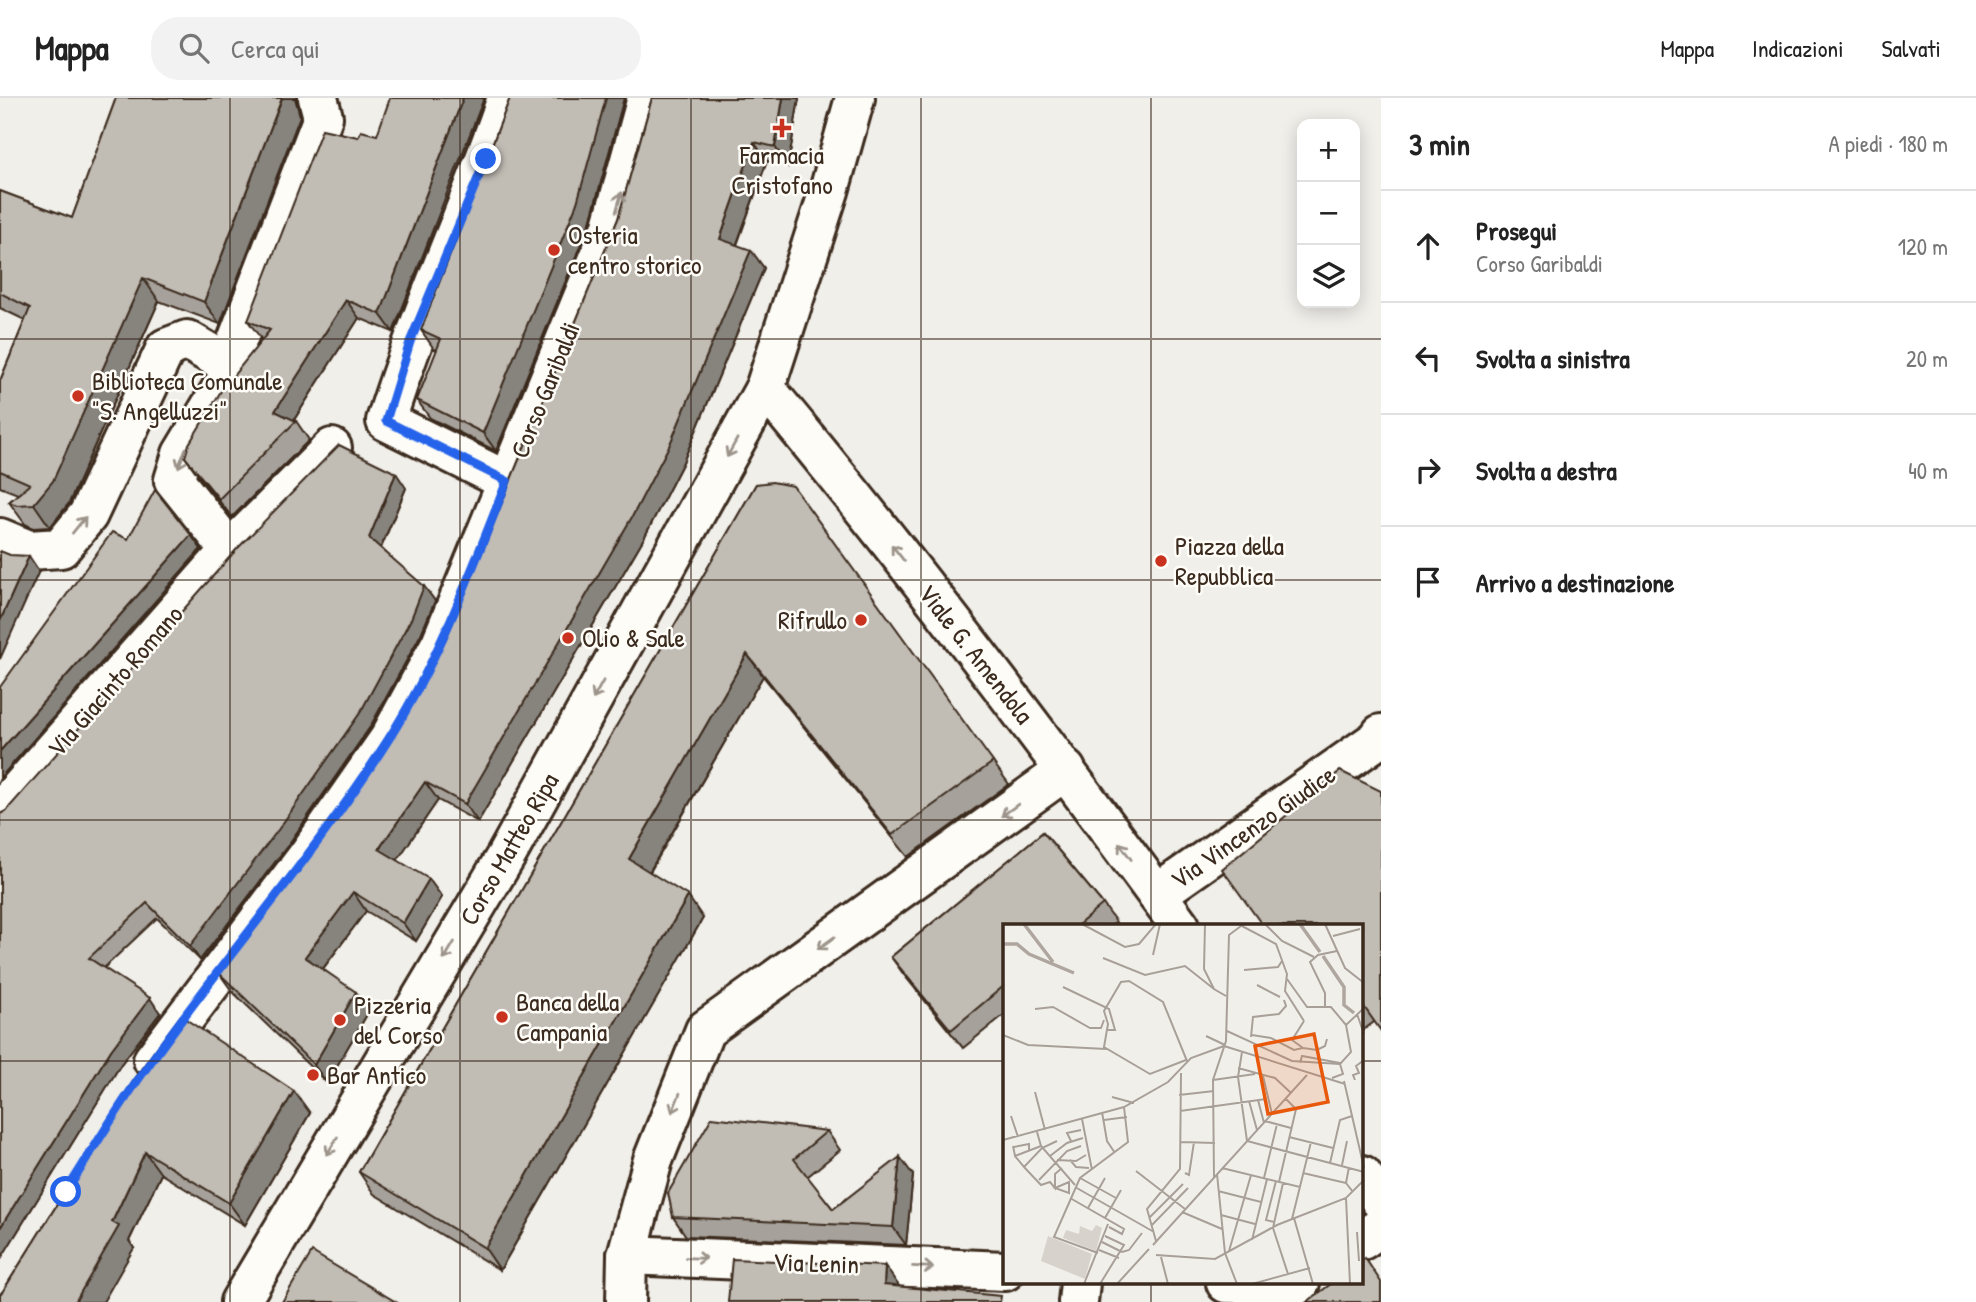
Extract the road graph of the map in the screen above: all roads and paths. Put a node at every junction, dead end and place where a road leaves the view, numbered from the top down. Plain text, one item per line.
1 (318, 98) edge
2 (507, 98) edge
3 (647, 98) edge
4 (855, 98) edge
5 (228, 364) junction
6 (765, 388) junction
7 (332, 448) edge
8 (507, 481) junction
9 (0, 538) edge
10 (229, 550) junction
11 (1380, 738) edge
12 (1066, 770) junction
13 (0, 811) edge
14 (1157, 894) junction
15 (1179, 924) edge
16 (133, 1087) edge
17 (1364, 1178) edge
18 (1381, 1201) edge
19 (1381, 1227) edge
20 (1364, 1239) edge
21 (627, 1255) junction
22 (1003, 1271) edge
23 (1080, 1284) edge
24 (1249, 1284) edge
25 (1299, 1284) edge
26 (240, 1302) edge
27 (601, 1302) edge
28 (626, 1302) edge
29 (1078, 1302) edge

1 - 5 street
2 - 8 street
8 -> 3 street, Corso Garibaldi
4 - 6 street
9 -> 5 street
5 -> 10 street
12 -> 6 street, Viale G. Amendola
6 -> 26 street, Corso Matteo Ripa
7 - 10 street, Via Giacinto Romano
8 - 16 street, Corso Garibaldi
10 - 13 street, Via Giacinto Romano
11 - 14 street, Via Vincenzo Giudice
14 -> 12 street, Viale G. Amendola
12 -> 21 street
14 - 15 street, Viale G. Amendola
17 - 18 street
19 - 20 street
21 -> 22 street, Via Lenin
21 - 27 street
21 - 28 street
23 - 29 street
24 - 25 street

